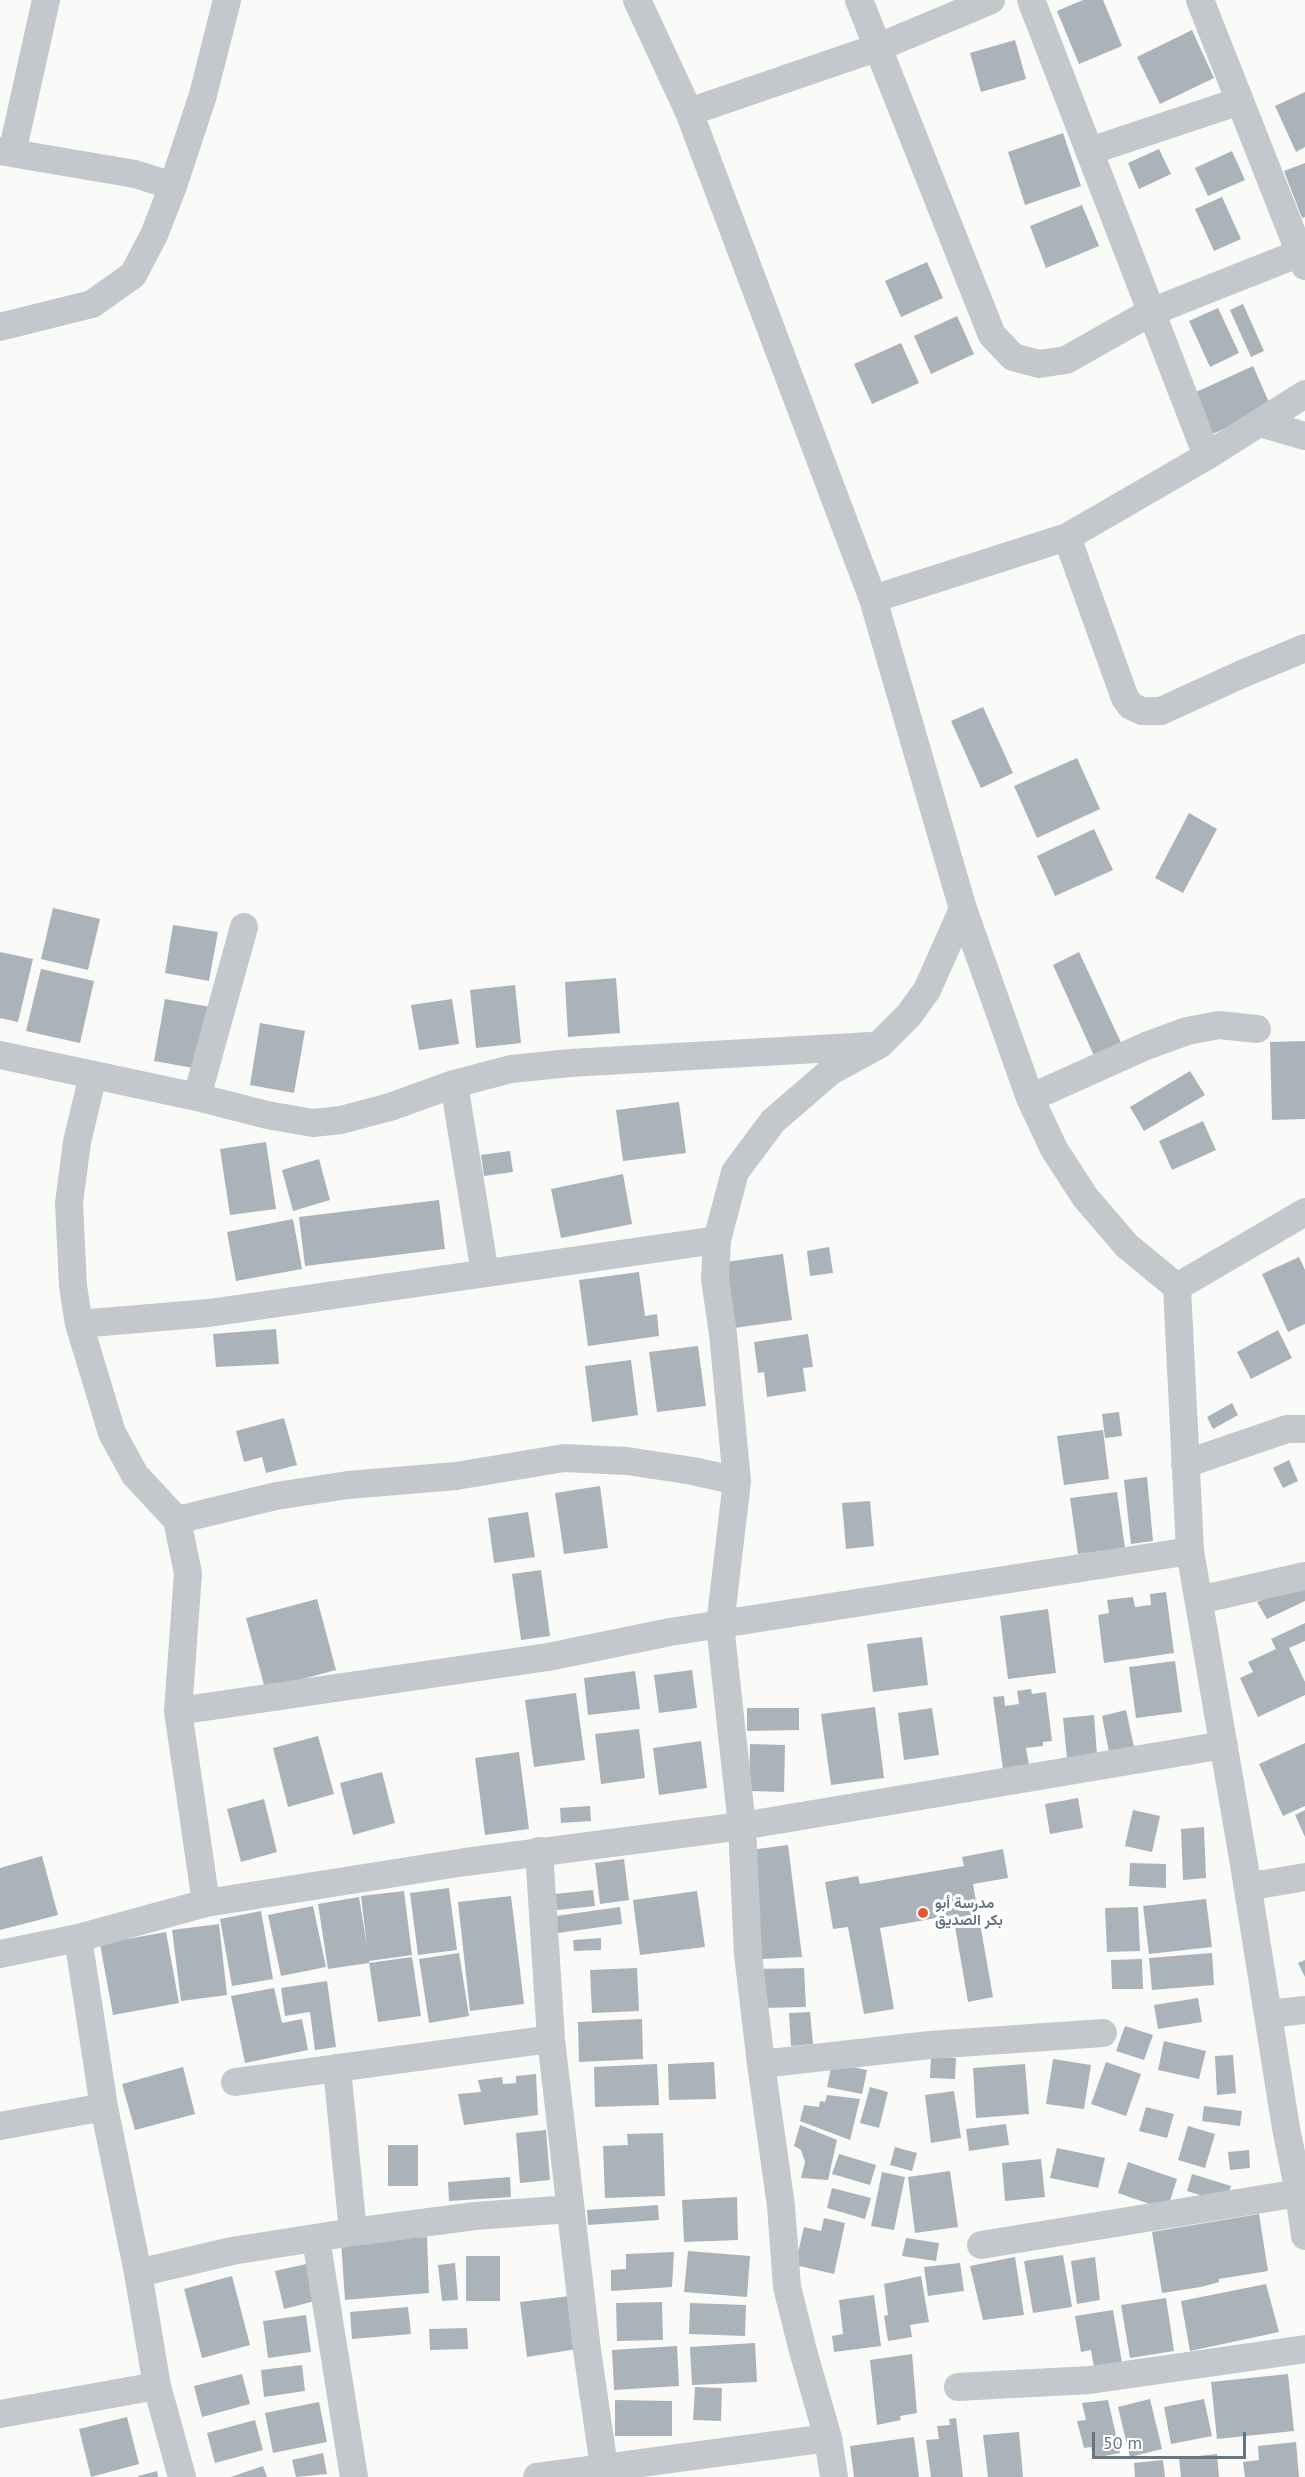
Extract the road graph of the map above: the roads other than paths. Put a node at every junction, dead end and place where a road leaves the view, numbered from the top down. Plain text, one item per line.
1 (46, 0) edge
2 (227, 0) edge
3 (637, 0) edge
4 (860, 0) edge
5 (991, 0) edge
6 (1031, 0) edge
7 (1200, 0) edge
8 (879, 47) junction
9 (1240, 101) junction
10 (689, 112) junction
11 (1089, 151) junction
12 (6, 152) edge
13 (173, 186) junction
14 (1302, 259) edge
15 (1151, 312) junction
16 (0, 327) edge
17 (1305, 394) edge
18 (1260, 423) junction
19 (1305, 436) edge
20 (1207, 456) junction
21 (1066, 537) junction
22 (873, 599) junction
23 (1305, 648) edge
24 (963, 909) junction
25 (244, 927) dead end
26 (1257, 1029) dead end
27 (879, 1045) junction
28 (0, 1055) edge
29 (93, 1075) junction
30 (454, 1084) junction
31 (197, 1097) junction
32 (1030, 1098) junction
33 (1305, 1212) edge
34 (717, 1240) junction
35 (485, 1273) junction
36 (1177, 1287) junction
37 (79, 1324) junction
38 (1305, 1429) edge
39 (1185, 1464) junction
40 (736, 1481) junction
41 (177, 1520) junction
42 (1190, 1551) junction
43 (1305, 1576) edge
44 (1199, 1600) junction
45 (720, 1625) junction
46 (178, 1711) junction
47 (1224, 1745) junction
48 (742, 1826) junction
49 (539, 1851) junction
50 (1305, 1877) edge
51 (1247, 1884) junction
52 (206, 1903) junction
53 (78, 1938) junction
54 (0, 1954) edge
55 (1305, 2010) edge
56 (1268, 2014) junction
57 (1103, 2032) dead end
58 (551, 2039) junction
59 (761, 2064) junction
60 (337, 2068) junction
61 (235, 2082) dead end
62 (104, 2108) junction
63 (0, 2126) edge
64 (1299, 2175) edge
65 (570, 2209) junction
66 (353, 2232) junction
67 (1305, 2235) edge
68 (316, 2239) junction
69 (981, 2245) dead end
70 (138, 2273) junction
71 (1305, 2349) edge
72 (158, 2386) junction
73 (958, 2387) dead end
74 (1, 2410) edge
75 (828, 2438) junction
76 (604, 2467) junction
77 (182, 2477) edge
78 (354, 2477) edge
79 (537, 2477) edge
80 (834, 2477) edge

1 - 12 street
2 - 13 street
3 - 10 street
4 - 8 street
5 - 8 street
6 - 11 street
7 - 9 street
8 - 10 street
8 - 15 street
9 - 11 street
9 - 14 street
10 - 22 street
11 - 15 street
12 - 13 street
13 - 16 street
14 - 15 street
15 - 20 street
17 - 18 street
18 - 19 street
18 - 20 street
20 - 21 street
21 - 22 street
21 - 23 street
22 - 24 street
24 - 27 street
24 - 32 street
25 - 31 street
26 - 32 street
27 - 30 street
27 - 34 street
28 - 29 street
29 - 31 street
29 - 37 street
30 - 31 street
30 - 35 street
32 - 36 street
33 - 36 street
34 - 35 street
34 - 40 street
35 - 37 street
36 - 39 street
37 - 41 street
38 - 39 street
39 - 42 street
40 - 41 street
40 - 45 street
41 - 46 street
42 - 44 street
42 - 45 street
43 - 44 street
44 - 47 street
45 - 46 street
45 - 48 street
46 - 52 street
47 - 48 street
47 - 51 street
48 - 49 street
48 - 59 street
49 - 52 street
49 - 58 street
50 - 51 street
51 - 56 street
52 - 53 street
53 - 54 street
53 - 62 street
55 - 56 street
56 - 64 street
57 - 59 street
58 - 60 street
58 - 65 street
59 - 75 street
60 - 61 street
60 - 66 street
62 - 63 street
62 - 70 street
64 - 67 street
64 - 69 street
65 - 66 street
65 - 76 street
66 - 68 street
68 - 70 street
68 - 78 street
70 - 72 street
71 - 73 street
72 - 74 street
72 - 77 street
75 - 76 street
75 - 80 street
76 - 79 street

